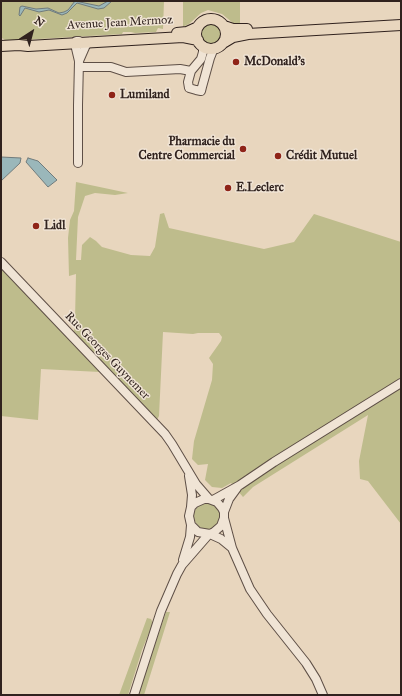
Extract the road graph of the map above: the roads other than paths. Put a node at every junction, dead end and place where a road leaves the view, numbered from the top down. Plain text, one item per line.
1 (401, 20) edge
2 (401, 25) edge
3 (224, 26) junction
4 (198, 27) junction
5 (93, 40) junction
6 (200, 43) junction
7 (223, 43) junction
8 (75, 44) junction
9 (19, 45) junction
10 (1, 46) edge
11 (214, 48) junction
12 (79, 64) junction
13 (191, 71) junction
14 (78, 163) dead end
15 (1, 262) edge
16 (401, 383) edge
17 (188, 471) junction
18 (240, 485) junction
19 (211, 499) junction
20 (191, 507) junction
21 (224, 515) junction
22 (191, 525) junction
23 (209, 534) junction
24 (232, 548) junction
25 (182, 565) junction
26 (134, 695) edge
27 (323, 695) edge

1 - 3 main road
2 - 7 main road
3 - 4 main road
3 - 7 main road
4 - 5 main road, Avenue Jean Mermoz
4 - 6 main road
5 - 6 main road, Avenue Jean Mermoz
5 - 8 main road, Avenue Jean Mermoz
5 - 9 main road, Avenue Jean Mermoz
5 - 12 street
6 - 11 main road
6 - 13 street
7 - 11 main road
8 - 9 main road, Avenue Jean Mermoz
8 - 12 street
9 - 10 main road, Avenue Jean Mermoz
11 - 13 street
12 - 13 street
12 - 14 street
15 - 17 street, Rue Georges Guynemer
16 - 18 street
17 - 19 street, Rue Georges Guynemer
17 - 20 street, Rue Georges Guynemer
18 - 19 street
18 - 21 street
19 - 20 street
19 - 21 street
20 - 22 street
21 - 23 street
21 - 24 street
22 - 23 street
22 - 25 street
23 - 24 street
23 - 25 street
24 - 27 street
25 - 26 street

